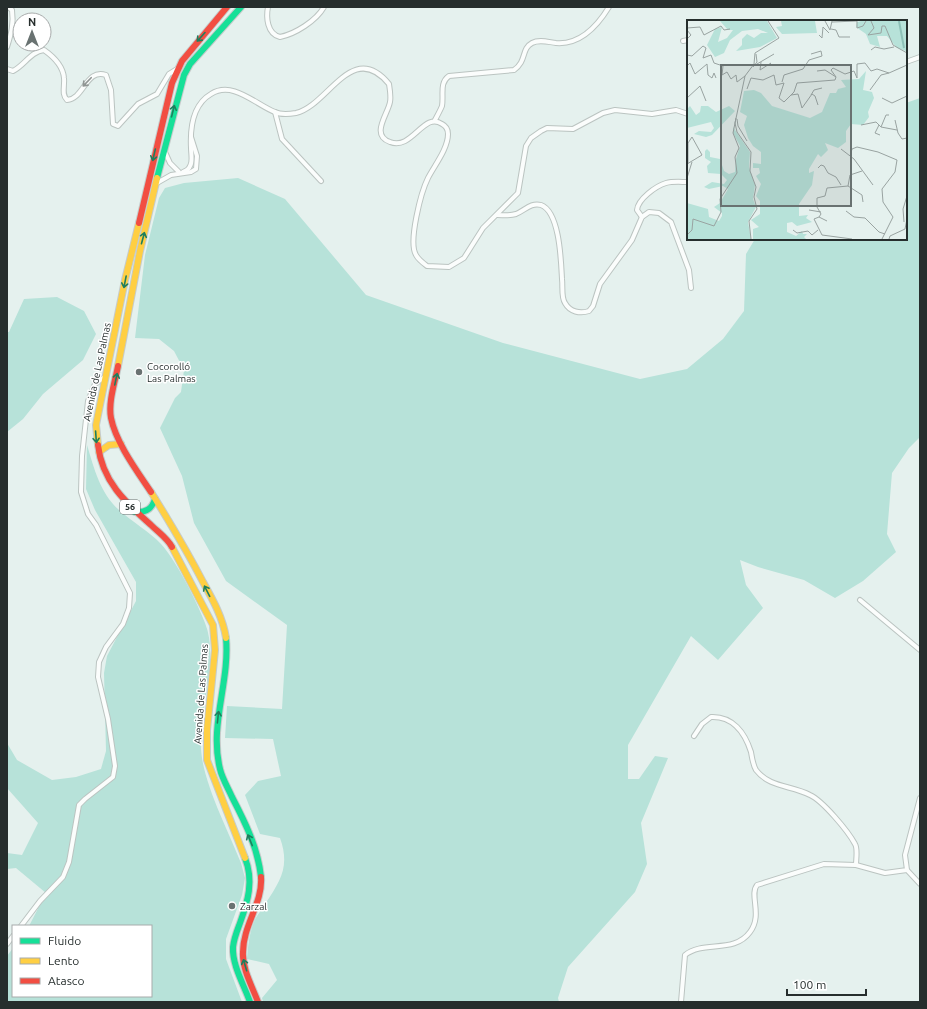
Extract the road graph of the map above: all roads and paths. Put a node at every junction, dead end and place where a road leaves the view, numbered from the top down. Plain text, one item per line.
1 (8, 7) edge
2 (227, 7) edge
3 (241, 7) edge
4 (268, 7) edge
5 (324, 7) edge
6 (609, 7) edge
7 (687, 40) edge
8 (683, 41) dead end
9 (7, 47) edge
10 (920, 57) edge
11 (907, 62) edge
12 (7, 69) edge
13 (177, 69) junction
14 (275, 112) junction
15 (687, 114) edge
16 (435, 120) junction
17 (190, 135) junction
18 (165, 152) junction
19 (181, 172) junction
20 (320, 181) dead end
21 (687, 182) edge
22 (157, 183) junction
23 (497, 215) junction
24 (642, 217) junction
25 (691, 288) dead end
26 (108, 374) junction
27 (121, 444) junction
28 (99, 452) junction
29 (155, 499) junction
30 (135, 512) junction
31 (860, 600) dead end
32 (920, 650) edge
33 (694, 736) dead end
34 (920, 798) edge
35 (856, 865) junction
36 (907, 870) junction
37 (920, 884) edge
38 (22, 925) edge
39 (250, 1002) edge
40 (258, 1002) edge
41 (681, 1002) edge

1 - 9 street
2 -> 13 main road, Avenida de Las Palmas / 56
18 -> 3 main road, Avenida de Las Palmas / 56
4 - 5 street
6 - 16 street
7 - 8 street
10 - 11 street
13 -> 12 street
13 -> 26 main road, Avenida de Las Palmas / 56
14 - 16 street
14 - 17 street
14 - 20 street
15 - 23 street
16 - 23 street
17 - 19 street
17 - 19 street
18 - 19 street
18 - 22 main road, Avenida de Las Palmas / 56
19 - 22 street
21 - 24 street
27 -> 22 main road, Avenida de Las Palmas / 56
23 - 24 street
24 - 25 street
26 -> 28 main road, Avenida de Las Palmas / 56
26 - 38 street
27 - 28 main road
27 - 29 main road, Avenida de Las Palmas / 56
28 - 30 main road, Avenida de Las Palmas / 56
29 - 30 main road
40 -> 29 main road, Avenida de Las Palmas / 56
30 - 39 main road, Avenida de Las Palmas / 56
31 - 32 street
33 - 35 street
34 - 36 street
35 - 36 street
35 - 41 street
36 - 37 street

